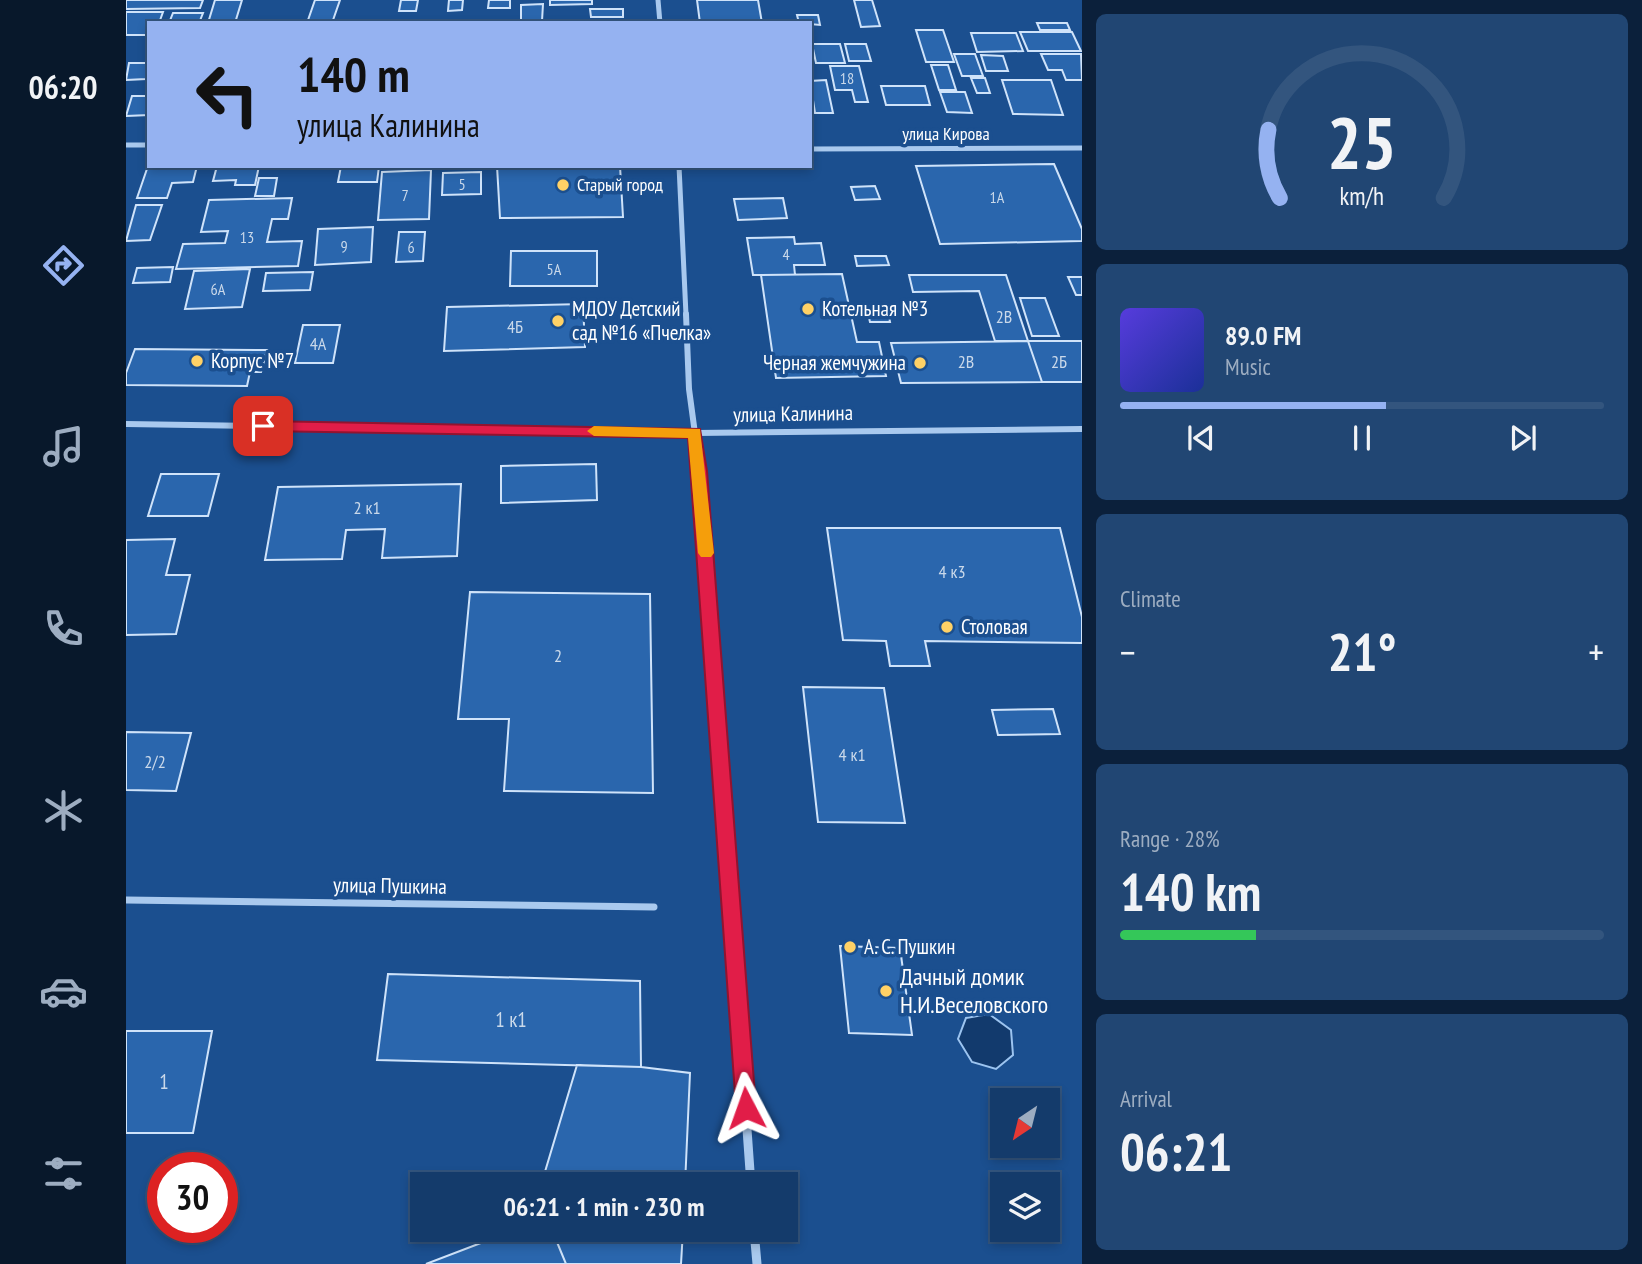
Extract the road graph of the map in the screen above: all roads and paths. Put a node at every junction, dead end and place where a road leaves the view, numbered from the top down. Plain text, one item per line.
1 (658, 0) edge
2 (660, 21) edge
3 (126, 145) edge
4 (147, 145) edge
5 (1082, 148) edge
6 (812, 149) edge
7 (679, 168) edge
8 (126, 424) edge
9 (1082, 429) edge
10 (695, 433) junction
11 (126, 900) edge
12 (654, 907) dead end
13 (750, 1172) edge
14 (755, 1242) edge
15 (757, 1264) edge

1 - 2 street
3 - 4 street
5 - 6 street, улица Кирова
7 - 10 street
8 - 10 street, улица Калинина
9 - 10 street, улица Калинина
10 - 13 street
11 - 12 street, улица Пушкина
14 - 15 street

